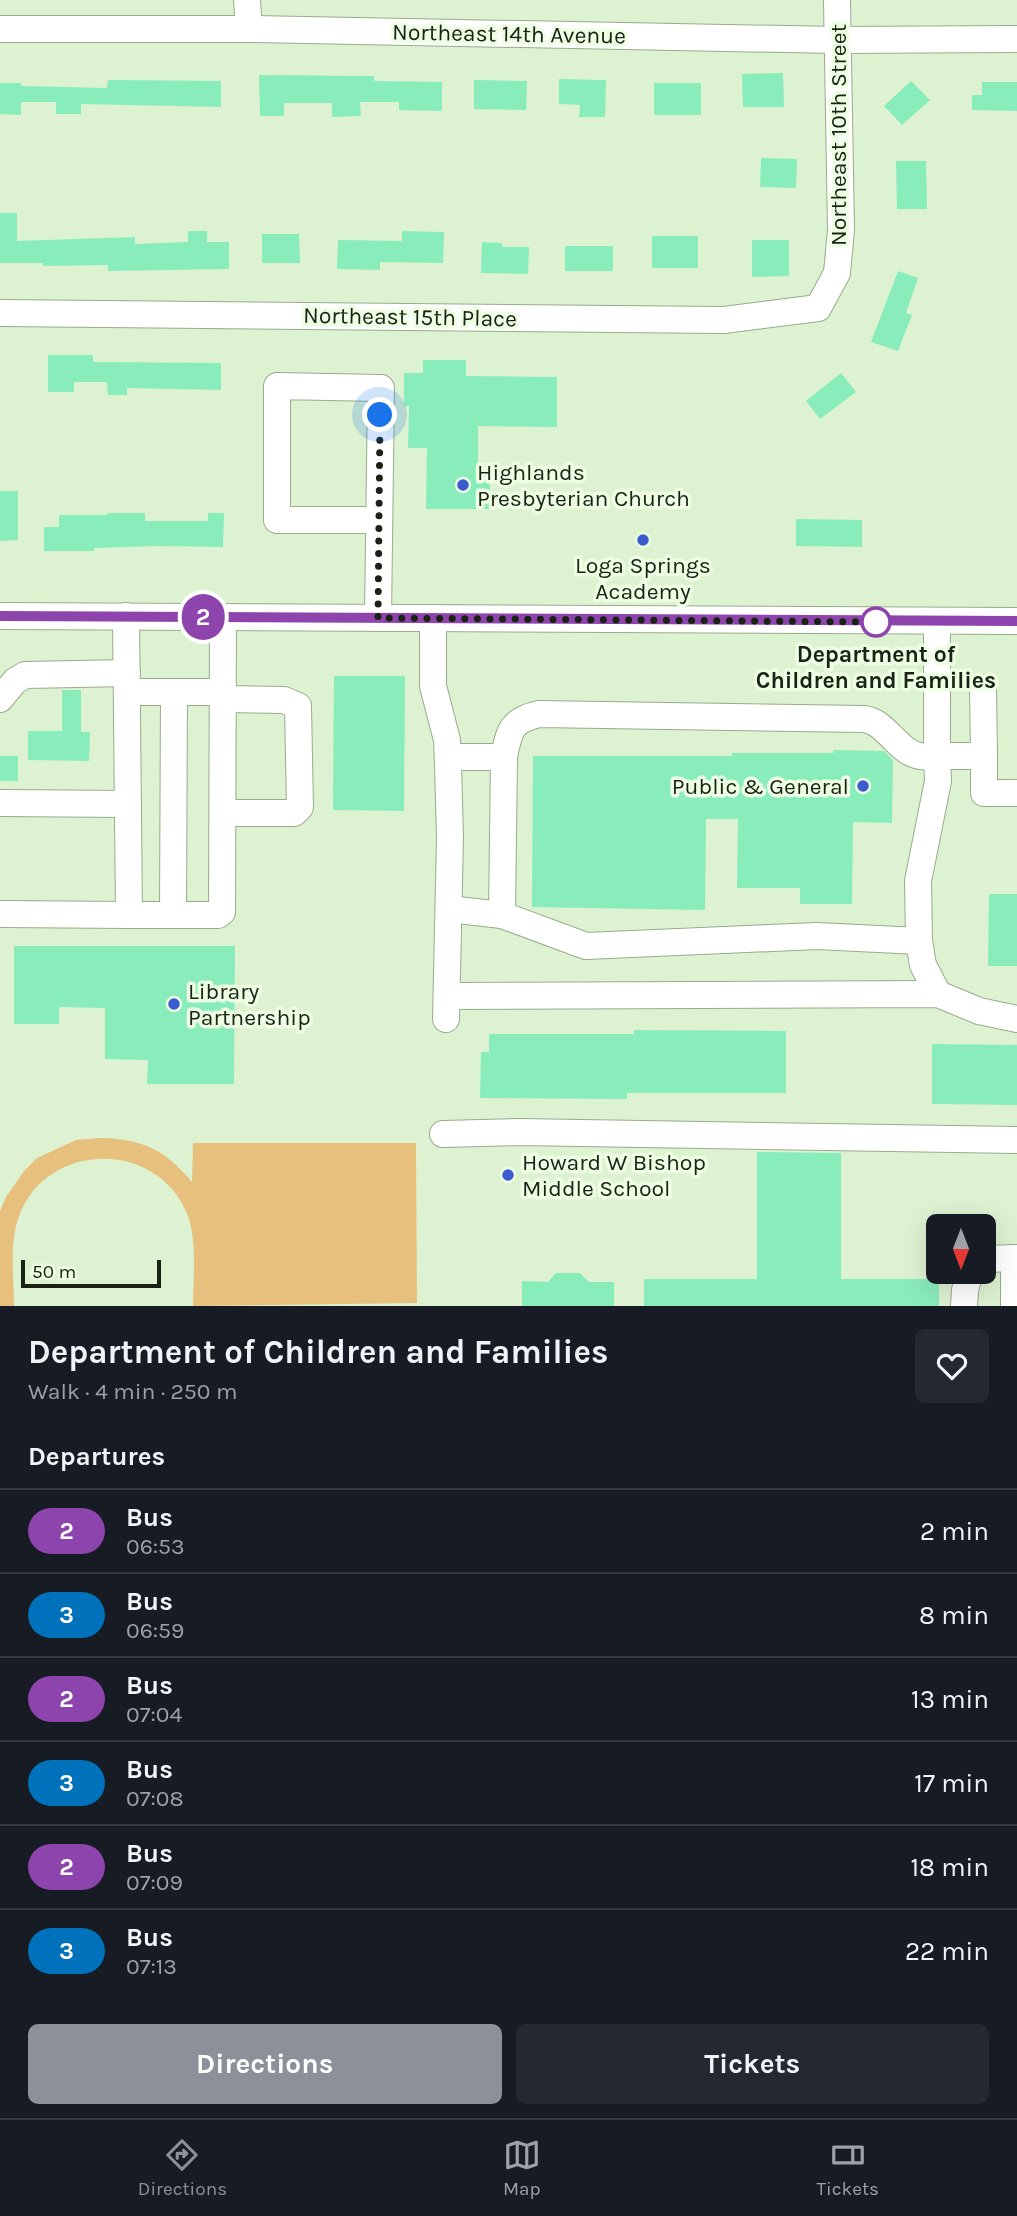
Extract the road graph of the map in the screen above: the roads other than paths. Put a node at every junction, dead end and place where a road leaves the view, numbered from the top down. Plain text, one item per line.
1 (247, 0) edge
2 (836, 0) edge
3 (0, 29) edge
4 (249, 29) junction
5 (1017, 39) edge
6 (837, 40) junction
7 (818, 308) joint
8 (0, 313) edge
9 (379, 520) junction
10 (0, 616) edge
11 (126, 616) junction
12 (223, 617) junction
13 (378, 618) junction
14 (433, 618) junction
15 (1017, 621) edge
16 (937, 622) junction
17 (127, 683) junction
18 (984, 688) dead end
19 (173, 692) junction
20 (223, 696) junction
21 (0, 699) edge
22 (937, 756) junction
23 (984, 756) junction
24 (448, 757) junction
25 (504, 757) junction
26 (1017, 793) edge
27 (0, 803) edge
28 (128, 804) junction
29 (223, 813) junction
30 (449, 909) junction
31 (0, 914) edge
32 (129, 915) junction
33 (173, 915) junction
34 (502, 915) junction
35 (919, 941) junction
36 (938, 994) junction
37 (1017, 1019) edge
38 (443, 1134) dead end
39 (1017, 1140) edge
40 (1016, 1258) edge
41 (996, 1259) edge
42 (967, 1284) edge
43 (964, 1306) edge
44 (1014, 1306) edge

1 - 4 street
2 - 6 street, Northeast 10th Street
3 - 4 street, Northeast 14th Avenue
4 - 6 street, Northeast 14th Avenue
5 - 6 street, Northeast 14th Avenue
6 - 7 street, Northeast 10th Street
7 - 8 street, Northeast 15th Place
9 - 9 street
9 - 13 street
10 - 11 street
11 - 12 street
11 - 17 street
12 - 13 street
12 - 20 street
13 - 14 street
14 - 16 street
14 - 24 street
15 - 16 street
16 - 22 street
17 - 19 street
17 - 21 street
17 - 28 street
18 - 23 street
19 - 20 street
19 - 33 street
20 - 29 street
20 - 29 street
22 - 23 street
22 - 25 street
22 - 35 street
23 - 26 street
24 - 25 street
24 - 30 street
25 - 34 street
27 - 28 street
28 - 32 street
29 - 33 street
30 - 34 street
30 - 36 street
31 - 32 street
32 - 33 street
34 - 35 street
35 - 36 street
36 - 37 street
38 - 39 street
40 - 41 street
40 - 44 street
42 - 43 street

